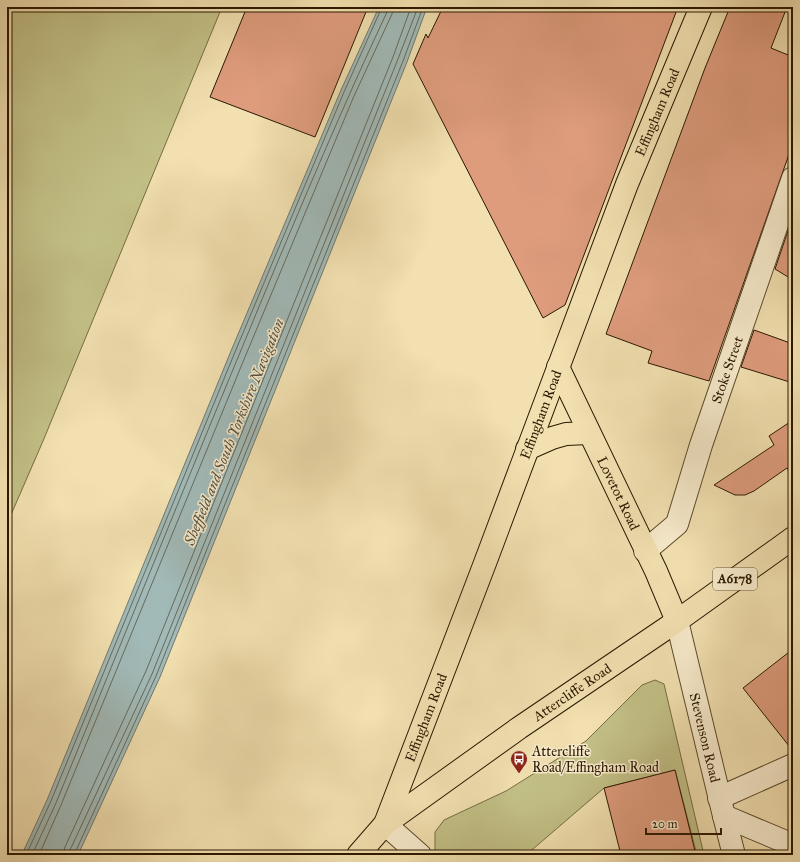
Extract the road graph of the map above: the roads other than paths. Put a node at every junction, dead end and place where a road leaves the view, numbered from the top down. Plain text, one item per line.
1 (701, 7) edge
2 (793, 178) edge
3 (558, 368) junction
4 (589, 433) junction
5 (527, 449) junction
6 (793, 538) edge
7 (646, 551) junction
8 (677, 621) junction
9 (793, 765) edge
10 (722, 807) junction
11 (385, 824) junction
12 (793, 845) edge
13 (358, 855) edge
14 (420, 855) edge
15 (734, 855) edge

1 - 3 main road, Effingham Road
2 - 7 street, Stoke Street
3 - 4 main road, Lovetot Road
3 - 5 main road, Effingham Road
4 - 5 main road
4 - 7 main road, Lovetot Road
5 - 11 main road, Effingham Road
6 - 8 main road, Attercliffe Road / A6178
7 - 8 main road, Lovetot Road
8 - 10 street, Stevenson Road
8 - 11 main road, Attercliffe Road / A6178
9 - 10 street
10 - 12 street
10 - 15 street, Stevenson Road
11 - 13 main road, Attercliffe Road / A6178
11 - 14 street

